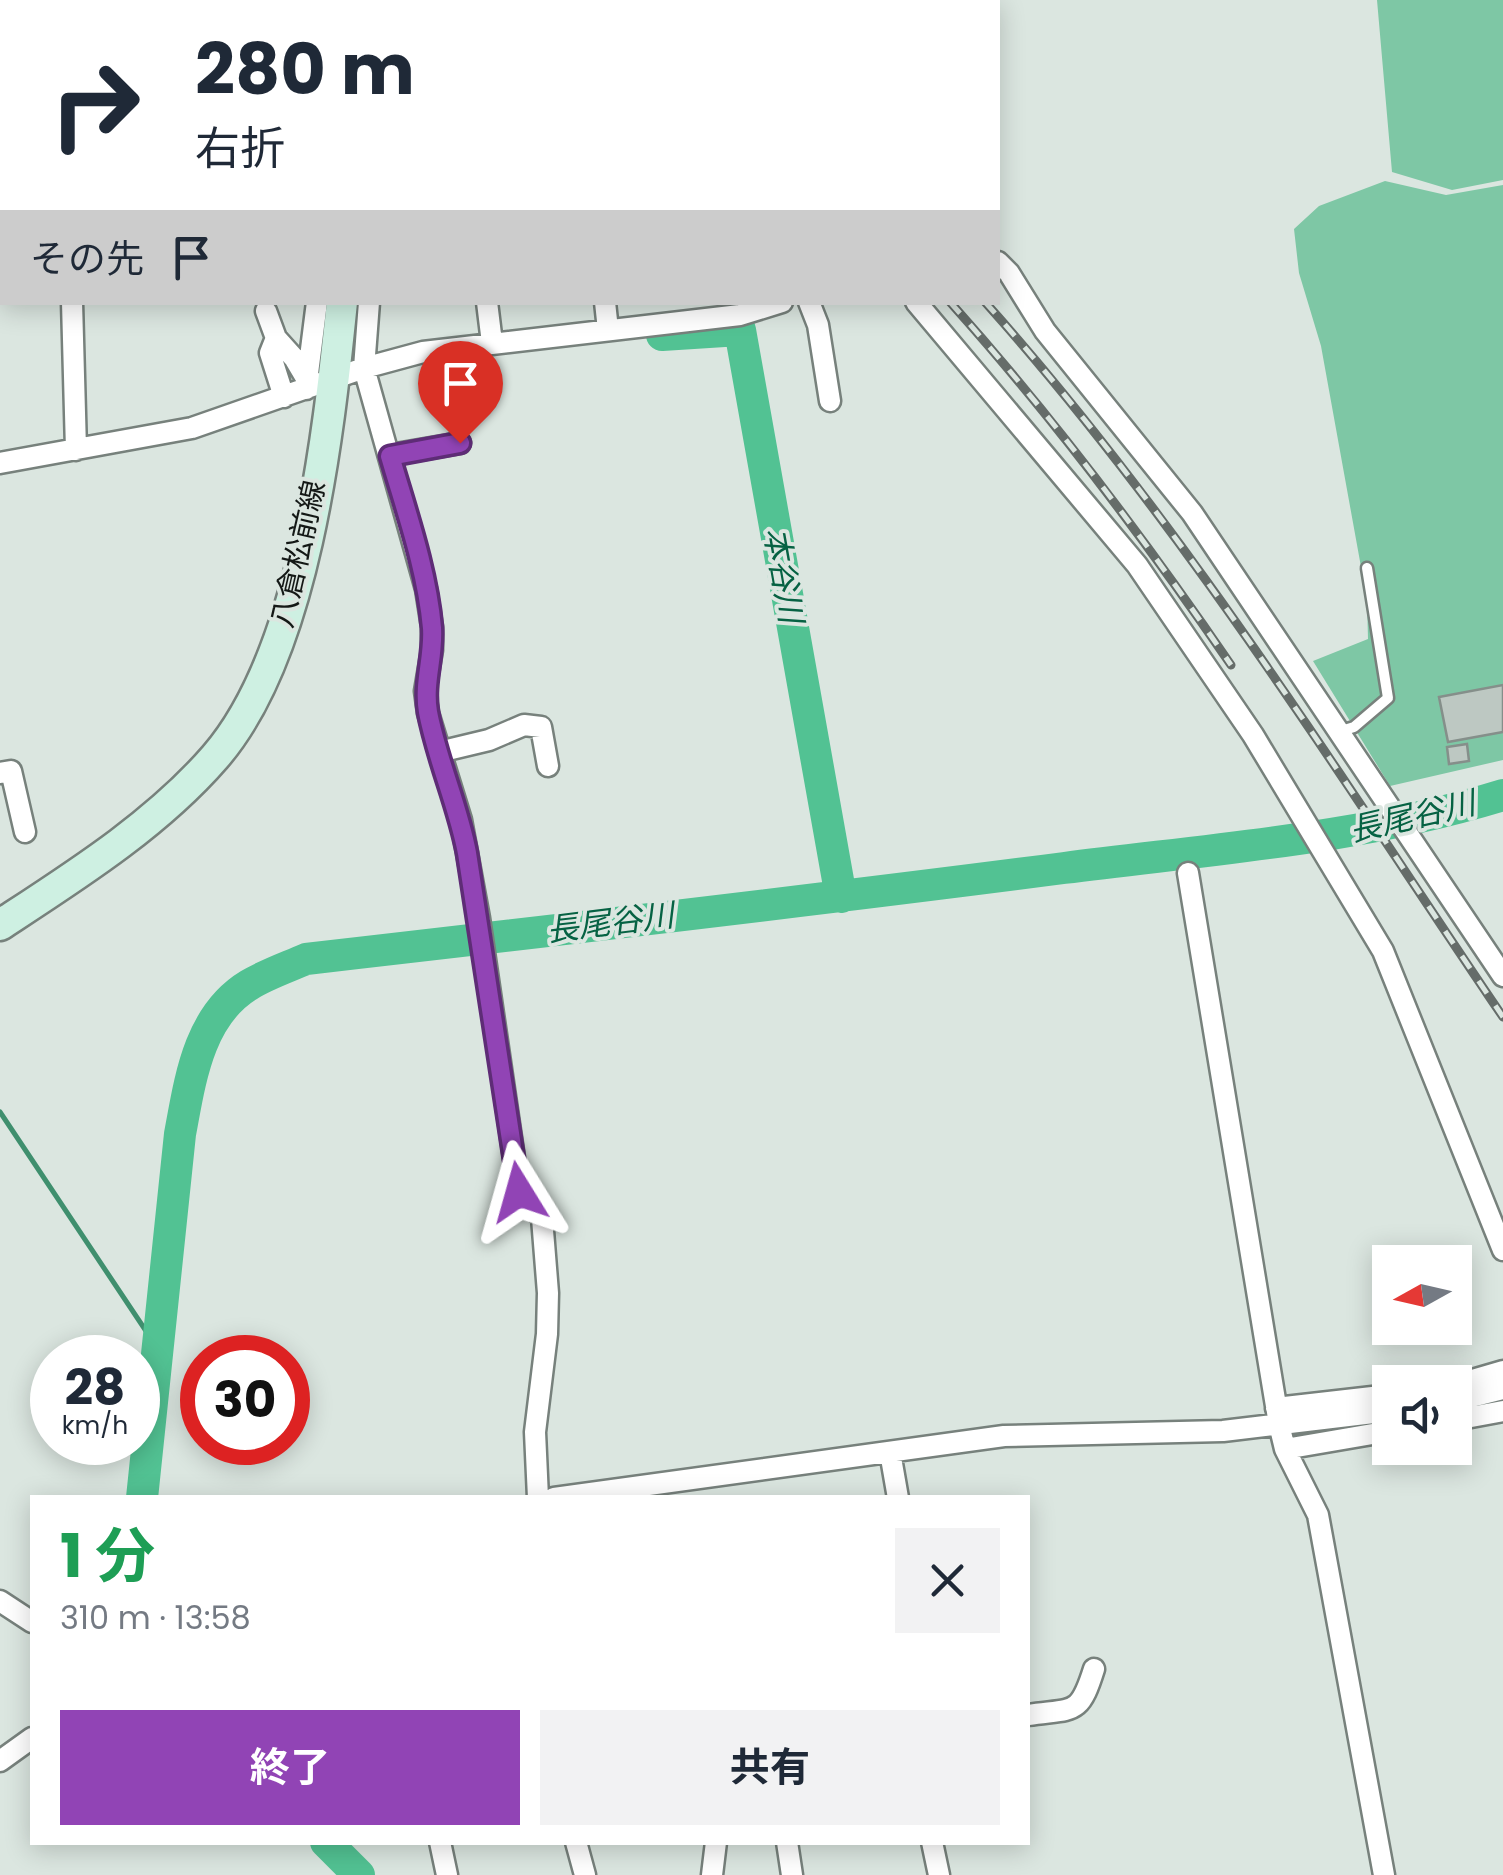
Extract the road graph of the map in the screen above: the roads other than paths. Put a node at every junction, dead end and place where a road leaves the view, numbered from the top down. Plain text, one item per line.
1 (1000, 265) edge
2 (72, 305) edge
3 (316, 305) edge
4 (341, 305) edge
5 (369, 305) edge
6 (487, 305) edge
7 (606, 305) edge
8 (772, 305) edge
9 (810, 305) edge
10 (919, 305) edge
11 (266, 310) dead end
12 (608, 330) junction
13 (276, 338) junction
14 (492, 342) junction
15 (364, 368) junction
16 (316, 383) junction
17 (284, 397) junction
18 (830, 402) dead end
19 (460, 443) dead end
20 (76, 450) junction
21 (390, 456) junction
22 (0, 463) edge
23 (1367, 568) dead end
24 (1338, 732) junction
25 (439, 752) junction
26 (548, 766) dead end
27 (0, 774) edge
28 (25, 832) dead end
29 (1188, 872) dead end
30 (0, 925) edge
31 (1503, 976) edge
32 (1503, 1250) edge
33 (1503, 1371) edge
34 (1472, 1380) edge
35 (1503, 1389) edge
36 (1472, 1397) edge
37 (1372, 1398) edge
38 (1372, 1412) edge
39 (1503, 1412) edge
40 (1277, 1416) junction
41 (1472, 1417) edge
42 (1372, 1434) edge
43 (1285, 1448) junction
44 (890, 1452) junction
45 (675, 1478) junction
46 (538, 1495) edge
47 (572, 1495) edge
48 (688, 1495) edge
49 (897, 1495) edge
50 (0, 1601) edge
51 (30, 1621) edge
52 (1094, 1669) dead end
53 (1030, 1714) edge
54 (30, 1739) edge
55 (0, 1760) edge
56 (441, 1845) edge
57 (577, 1845) edge
58 (716, 1845) edge
59 (788, 1845) edge
60 (933, 1845) edge
61 (447, 1875) edge
62 (585, 1875) edge
63 (712, 1875) edge
64 (792, 1875) edge
65 (939, 1875) edge
66 (1384, 1875) edge

1 - 24 street
2 - 20 street
3 - 16 street
4 - 16 main road, 八倉松前線
5 - 15 street
6 - 14 street
7 - 12 street
8 - 12 street
9 - 18 street
10 - 32 street
11 - 13 street
12 - 14 street
13 - 16 street
13 - 17 street
14 - 15 street
15 - 16 street
15 - 21 street
16 - 17 street
16 - 30 main road, 八倉松前線
17 - 20 street
19 - 21 street
20 - 22 street
21 - 25 street
23 - 24 lane
24 - 31 street
25 - 26 street
25 - 46 street
27 - 28 street
29 - 40 street
33 - 34 street
35 - 36 street
37 - 40 street
38 - 40 street
39 - 41 street
40 - 43 street
40 - 44 street
42 - 43 street
43 - 66 street
44 - 45 street
44 - 49 street
45 - 47 street
45 - 48 street
50 - 51 street
52 - 53 street
54 - 55 street
56 - 61 street
57 - 62 street
58 - 63 street
59 - 64 street
60 - 65 street

